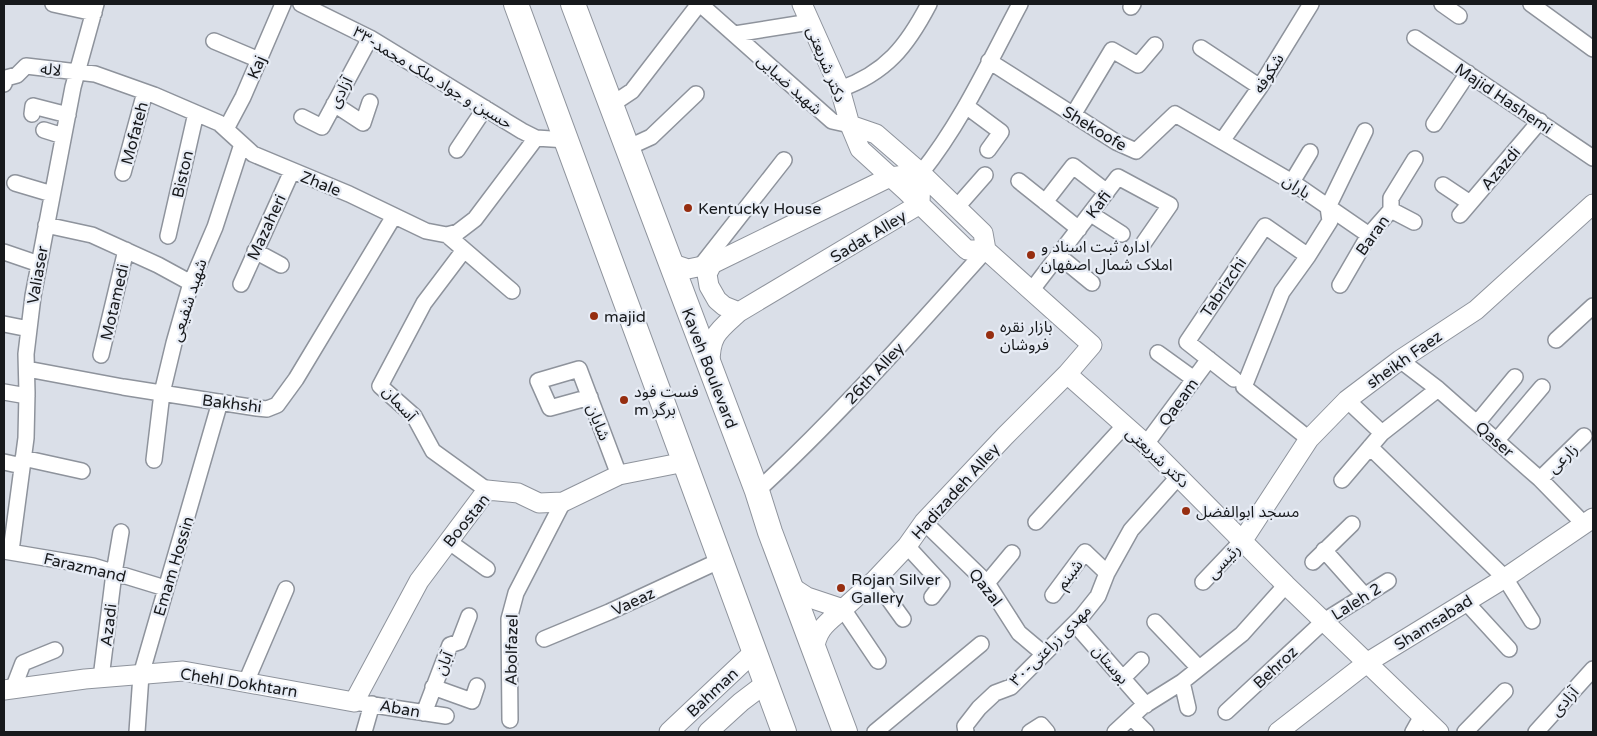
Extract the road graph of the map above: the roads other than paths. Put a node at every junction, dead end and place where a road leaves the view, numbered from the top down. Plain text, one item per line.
1 (53, 4) edge
2 (283, 4) edge
3 (301, 4) edge
4 (516, 4) edge
5 (573, 4) edge
6 (700, 4) edge
7 (929, 4) edge
8 (1020, 4) edge
9 (1311, 4) edge
10 (1442, 4) edge
11 (1531, 4) edge
12 (95, 8) edge
13 (805, 8) edge
14 (1459, 16) dead end
15 (735, 34) junction
16 (370, 38) junction
17 (1415, 38) dead end
18 (214, 41) dead end
19 (1155, 45) dead end
20 (1201, 48) dead end
21 (1593, 49) edge
22 (259, 60) junction
23 (989, 61) junction
24 (77, 72) junction
25 (1468, 73) junction
26 (4, 84) edge
27 (1260, 86) junction
28 (840, 89) junction
29 (145, 92) junction
30 (696, 94) dead end
31 (370, 102) dead end
32 (334, 104) junction
33 (611, 105) junction
34 (966, 106) junction
35 (485, 108) junction
36 (196, 113) junction
37 (32, 114) dead end
38 (68, 115) junction
39 (1072, 115) junction
40 (302, 117) dead end
41 (1540, 121) junction
42 (1434, 124) dead end
43 (850, 125) junction
44 (226, 129) junction
45 (44, 130) dead end
46 (1365, 131) dead end
47 (63, 136) junction
48 (536, 138) junction
49 (567, 140) junction
50 (1222, 141) junction
51 (242, 144) junction
52 (627, 148) junction
53 (458, 150) dead end
54 (988, 150) dead end
55 (1310, 152) dead end
56 (1593, 158) edge
57 (1414, 159) dead end
58 (784, 160) dead end
59 (292, 171) junction
60 (123, 173) dead end
61 (921, 174) junction
62 (985, 175) dead end
63 (890, 177) junction
64 (1019, 181) dead end
65 (1292, 182) junction
66 (15, 183) dead end
67 (1443, 185) dead end
68 (1107, 192) junction
69 (52, 194) junction
70 (1045, 202) junction
71 (920, 204) junction
72 (1593, 204) edge
73 (1328, 207) junction
74 (956, 208) junction
75 (1391, 210) junction
76 (1091, 214) junction
77 (394, 216) junction
78 (1414, 222) dead end
79 (46, 225) junction
80 (1079, 229) junction
81 (1122, 234) dead end
82 (446, 235) junction
83 (1369, 235) junction
84 (168, 236) dead end
85 (1143, 244) dead end
86 (126, 250) junction
87 (464, 250) junction
88 (986, 250) junction
89 (255, 251) junction
90 (4, 252) edge
91 (1059, 256) junction
92 (1308, 256) junction
93 (670, 263) junction
94 (39, 264) junction
95 (281, 265) dead end
96 (706, 265) junction
97 (191, 283) junction
98 (1092, 283) dead end
99 (241, 284) dead end
100 (1340, 285) dead end
101 (512, 291) dead end
102 (1031, 291) junction
103 (739, 312) junction
104 (1590, 316) edge
105 (4, 324) edge
106 (29, 329) junction
107 (1556, 340) dead end
108 (1158, 353) dead end
109 (101, 355) dead end
110 (1209, 359) junction
111 (1400, 360) junction
112 (710, 366) junction
113 (27, 369) junction
114 (1067, 374) junction
115 (1515, 377) dead end
116 (1194, 379) junction
117 (1239, 383) junction
118 (1542, 387) dead end
119 (1438, 389) junction
120 (4, 392) edge
121 (162, 393) junction
122 (27, 396) junction
123 (590, 396) junction
124 (1347, 400) junction
125 (220, 402) junction
126 (1478, 423) junction
127 (1124, 426) junction
128 (1382, 433) junction
129 (1584, 436) dead end
130 (1309, 438) junction
131 (1497, 440) junction
132 (1146, 444) junction
133 (1370, 447) junction
134 (154, 460) dead end
135 (4, 462) edge
136 (23, 462) junction
137 (685, 462) junction
138 (82, 471) dead end
139 (619, 475) junction
140 (1179, 476) junction
141 (1540, 479) junction
142 (1342, 480) dead end
143 (487, 490) junction
144 (757, 491) junction
145 (563, 502) junction
146 (1589, 521) edge
147 (924, 522) junction
148 (1036, 522) dead end
149 (1352, 524) dead end
150 (121, 532) dead end
151 (1242, 540) junction
152 (448, 541) junction
153 (907, 546) junction
154 (1324, 550) junction
155 (7, 551) edge
156 (1012, 553) dead end
157 (721, 560) junction
158 (1313, 562) dead end
159 (487, 569) dead end
160 (114, 573) junction
161 (1107, 573) junction
162 (1505, 578) junction
163 (875, 580) junction
164 (1388, 581) dead end
165 (1204, 582) dead end
166 (987, 583) junction
167 (1286, 585) junction
168 (790, 586) junction
169 (165, 588) junction
170 (286, 589) dead end
171 (1053, 595) dead end
172 (1365, 596) junction
173 (932, 597) dead end
174 (1466, 602) junction
175 (844, 609) junction
176 (470, 616) dead end
177 (903, 619) dead end
178 (1324, 621) junction
179 (1532, 621) dead end
180 (1155, 622) dead end
181 (1075, 624) junction
182 (544, 639) dead end
183 (981, 644) dead end
184 (1509, 649) dead end
185 (55, 650) dead end
186 (814, 650) junction
187 (755, 652) junction
188 (1044, 654) junction
189 (1141, 660) dead end
190 (878, 661) dead end
191 (1368, 662) junction
192 (1199, 668) junction
193 (1593, 669) edge
194 (141, 675) junction
195 (102, 678) junction
196 (1123, 678) junction
197 (246, 682) junction
198 (1182, 682) junction
199 (766, 683) junction
200 (477, 686) dead end
201 (433, 687) junction
202 (8, 689) edge
203 (714, 689) junction
204 (1505, 691) dead end
205 (363, 703) junction
206 (1146, 705) junction
207 (1188, 708) dead end
208 (732, 711) junction
209 (1226, 712) dead end
210 (424, 713) junction
211 (446, 716) dead end
212 (1422, 716) junction
213 (1131, 717) junction
214 (510, 720) dead end
215 (137, 732) edge
216 (364, 732) edge
217 (669, 732) edge
218 (708, 732) edge
219 (784, 732) edge
220 (845, 732) edge
221 (875, 732) edge
222 (966, 732) edge
223 (1030, 732) edge
224 (1047, 732) edge
225 (1116, 732) edge
226 (1146, 732) edge
227 (1278, 732) edge
228 (1413, 732) edge
229 (1439, 732) edge
230 (1465, 732) edge
231 (1536, 732) edge

1 - 12 street
2 - 22 street, Kaj
3 - 16 street, ۳۳-حسین و جواد ملک محمد
4 - 49 main road
5 - 33 main road, Kaveh Boulevard
6 - 15 street, شهید ضیایی
6 - 33 street, شهید ضیایی
7 - 28 street
8 - 23 street
9 - 27 street, شکوفه
10 - 14 street
11 - 21 street
12 - 24 street, Valiaser
13 - 15 street, شهید ضیایی
13 - 28 street, دکتر شریعتی
15 - 43 street, شهید ضیایی
16 - 32 street, آزادی
16 - 35 street, ۳۳-حسین و جواد ملک محمد
17 - 25 street, Majid Hashemi
18 - 22 street
19 - 39 street
20 - 27 street
22 - 44 street, Kaj
23 - 34 street
23 - 39 street, Shekoofe
24 - 26 street, لاله
24 - 29 street, Zhale
24 - 38 street, Valiaser
25 - 41 street, Majid Hashemi
25 - 42 street
27 - 50 street, شکوفه
28 - 43 street, دکتر شریعتی
29 - 36 street, Zhale
29 - 60 street, Mofateh
30 - 52 street
31 - 32 street
32 - 40 street, آزادی
33 - 52 main road, Kaveh Boulevard
34 - 54 street
34 - 61 street
35 - 48 street, ۳۳-حسین و جواد ملک محمد
35 - 53 street
36 - 44 street, Zhale
36 - 84 street, Biston
37 - 38 street
38 - 47 street, Valiaser
39 - 50 street, Shekoofe
41 - 56 street, Majid Hashemi
41 - 67 street, Azazdi
43 - 61 street
43 - 63 street, دکتر شریعتی
44 - 51 street, Zhale
45 - 47 street
46 - 73 street
47 - 69 street, Valiaser
48 - 49 street, ۳۳-حسین و جواد ملک محمد
48 - 82 street
49 - 137 main road
50 - 65 street, باران
51 - 59 street, Zhale
51 - 97 street, شهید شفیعی
52 - 93 main road, Kaveh Boulevard
55 - 65 street
57 - 75 street, Baran
58 - 96 street
59 - 77 street, Zhale
59 - 89 street, Mazaheri
61 - 63 street
61 - 71 street, Sadat Alley
61 - 74 street
62 - 74 street
63 - 71 street, دکتر شریعتی
63 - 96 street
64 - 70 street
65 - 73 street, باران
66 - 69 street
68 - 70 street
68 - 76 street, Kafi
68 - 85 street, Kafi
69 - 79 street, Valiaser
70 - 80 street
71 - 88 street, دکتر شریعتی
71 - 103 street, Sadat Alley
72 - 111 street, sheikh Faez
73 - 83 street, باران
73 - 92 street
74 - 88 street
75 - 78 street
75 - 83 street, Baran
76 - 80 street, Kafi
76 - 81 street
77 - 82 street, Zhale
77 - 125 street, Bakhshi
79 - 86 street
79 - 94 street, Valiaser
80 - 91 street, Kafi
82 - 87 street
83 - 100 street, Baran
86 - 97 street
86 - 109 street, Motamedi
87 - 101 street
87 - 143 street, آسمان
88 - 102 street
88 - 144 street, 26th Alley
89 - 95 street
89 - 99 street, Mazaheri
90 - 94 street
91 - 98 street
91 - 102 street, Kafi
92 - 110 street, Tabrizchi
92 - 117 street
93 - 96 street
93 - 112 main road, Kaveh Boulevard
94 - 106 street, Valiaser
96 - 103 street
97 - 121 street, شهید شفیعی
102 - 114 street
103 - 112 street, Sadat Alley
104 - 107 street
105 - 106 street
106 - 113 street, Valiaser
108 - 116 street
110 - 116 street, Qaeam
110 - 117 street, Tabrizchi
111 - 119 street, Qaser
111 - 124 street, sheikh Faez
112 - 144 main road, Kaveh Boulevard
113 - 121 street, Bakhshi
113 - 122 street, Valiaser
114 - 127 street, دکتر شریعتی
114 - 147 street, Hadizadeh Alley
115 - 126 street
116 - 132 street, Qaeam
117 - 130 street, Tabrizchi
118 - 131 street
119 - 126 street, Qaser
119 - 128 street
120 - 122 street
121 - 125 street, Bakhshi
121 - 134 street, شهید شفیعی
122 - 136 street, Valiaser
123 - 123 street, شایان
123 - 139 street, شایان
124 - 128 street
124 - 130 street, sheikh Faez
125 - 169 street, Emam Hossin
126 - 131 street, Qaser
127 - 132 street, دکتر شریعتی
127 - 148 street
128 - 133 street
129 - 141 street, زارعی
130 - 151 street, sheikh Faez
131 - 141 street, Qaser
132 - 140 street, دکتر شریعتی
133 - 142 street
133 - 162 street
135 - 136 street
136 - 138 street
136 - 155 street, Valiaser
137 - 139 street, Boostan
137 - 157 main road
139 - 145 street, Boostan
140 - 151 street, دکتر شریعتی
140 - 161 street, ۳۰-مهدی زراعتی
141 - 146 street, Qaser
143 - 145 street, Boostan
143 - 152 street, Boostan
144 - 168 main road, Kaveh Boulevard
145 - 214 street, Abolfazel
146 - 162 street, Shamsabad
147 - 153 street, Hadizadeh Alley
147 - 166 street, Qazal
149 - 154 street
150 - 160 street, Azadi
151 - 165 street, رئیسی
151 - 167 street, دکتر شریعتی
152 - 159 street
152 - 205 street, Boostan
153 - 163 street, Hadizadeh Alley
153 - 173 street
154 - 158 street
154 - 172 street
155 - 160 street, Farazmand
156 - 166 street
157 - 182 street, Vaeaz
157 - 187 main road
160 - 169 street, Farazmand
160 - 195 street, Azadi
161 - 171 street, شبنم
161 - 181 street, ۳۰-مهدی زراعتی
162 - 174 street, Shamsabad
162 - 179 street
163 - 175 street, Hadizadeh Alley
163 - 177 street
164 - 172 street, Laleh 2
166 - 188 street, Qazal
167 - 178 street, دکتر شریعتی
167 - 192 street
168 - 175 street
168 - 186 main road, Kaveh Boulevard
169 - 194 street, Emam Hossin
170 - 197 street
172 - 178 street, Laleh 2
174 - 184 street
174 - 191 street, Shamsabad
175 - 186 street, Hadizadeh Alley
175 - 190 street
176 - 201 street, آبان
178 - 191 street, دکتر شریعتی
178 - 209 street, Behroz
180 - 192 street
181 - 188 street, ۳۰-مهدی زراعتی
181 - 196 street, بوستان
183 - 221 street
185 - 202 street
186 - 220 main road, Kaveh Boulevard
187 - 199 main road
187 - 203 street, Bahman
188 - 222 street, ۳۰-مهدی زراعتی
189 - 196 street
191 - 212 street, دکتر شریعتی
191 - 227 street, Shamsabad
192 - 198 street
193 - 231 street, آزادی
194 - 195 street, Chehl Dokhtarn
194 - 197 street, Chehl Dokhtarn
194 - 215 street, Emam Hossin
195 - 202 street, Chehl Dokhtarn
196 - 206 street, بوستان
197 - 205 street, Chehl Dokhtarn
198 - 206 street
198 - 207 street
199 - 208 street, Bahman
199 - 219 main road
200 - 201 street, آبان
201 - 210 street, آبان
203 - 208 street
203 - 217 street, Bahman
204 - 230 street
205 - 210 street, Aban
205 - 216 street
206 - 213 street
208 - 218 street, Bahman
210 - 211 street, Aban
212 - 228 street
212 - 229 street, دکتر شریعتی
213 - 225 street
213 - 226 street
223 - 224 street

